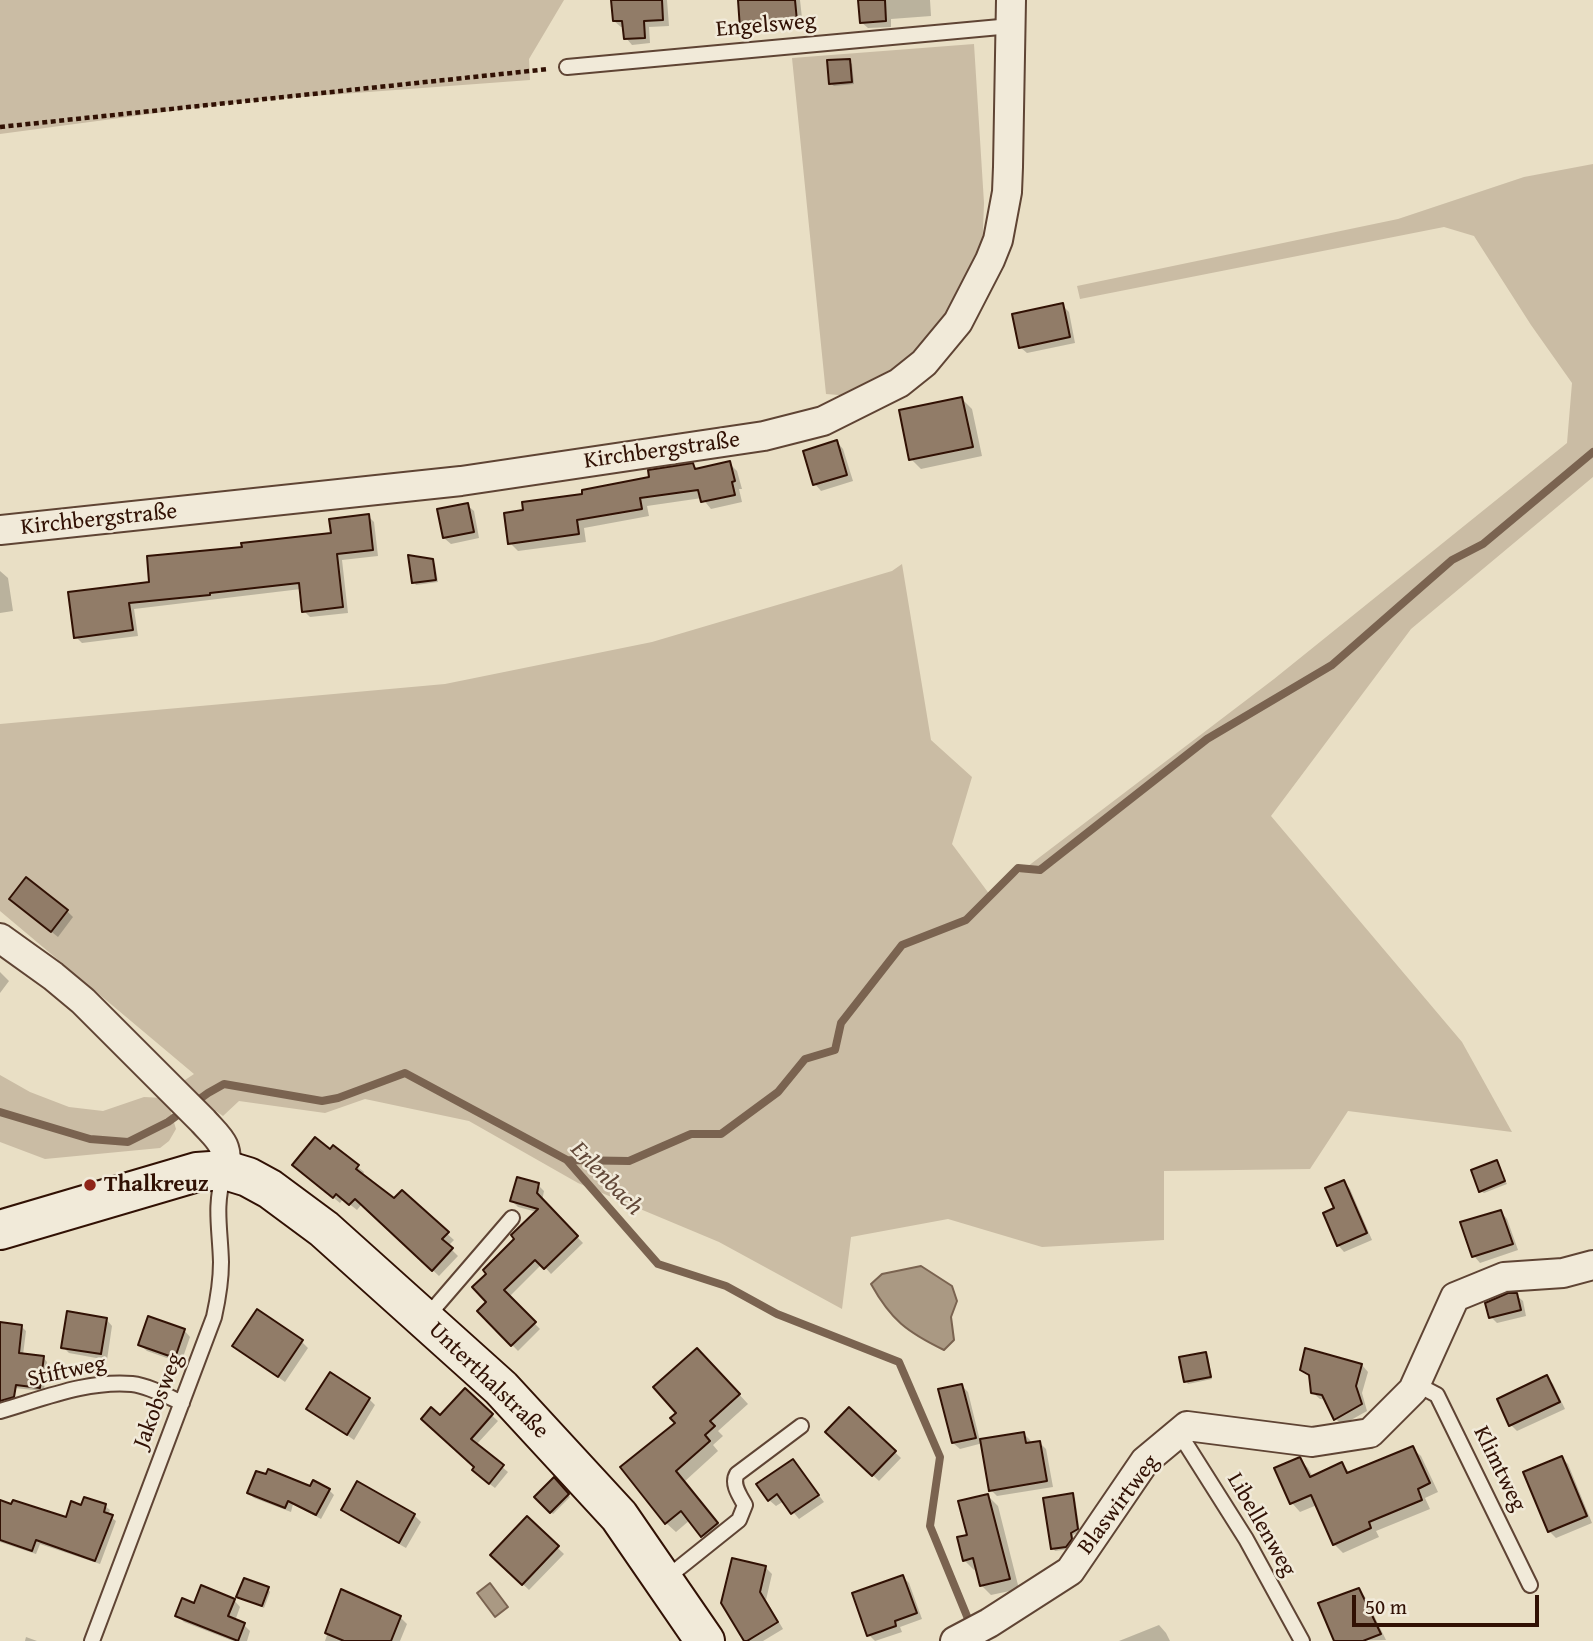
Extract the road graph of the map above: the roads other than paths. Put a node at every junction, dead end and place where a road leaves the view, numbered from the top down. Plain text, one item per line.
1 (1011, 13) edge
2 (567, 67) road end
3 (0, 530) edge
4 (0, 938) edge
5 (225, 1170) junction
6 (512, 1218) dead end
7 (0, 1230) edge
8 (1593, 1265) edge
9 (426, 1321) junction
10 (1416, 1384) junction
11 (182, 1403) junction
12 (0, 1411) edge
13 (801, 1426) dead end
14 (1180, 1433) junction
15 (664, 1580) junction
16 (1530, 1585) dead end
17 (92, 1641) edge
18 (705, 1641) edge
19 (956, 1641) edge
20 (1302, 1641) edge

1 - 2 lane, Engelsweg
1 - 3 street, Kirchbergstraße
4 - 5 street
5 - 7 street
5 - 9 street, Unterthalstraße
5 - 11 lane, Jakobsweg
6 - 9 lane
8 - 10 street
9 - 15 street, Unterthalstraße
10 - 14 street
10 - 16 lane, Klimtweg
11 - 12 lane, Stiftweg
11 - 17 lane, Jakobsweg
13 - 15 lane
14 - 19 street, Blaswirtweg
14 - 20 lane, Libellenweg
15 - 18 street, Unterthalstraße

